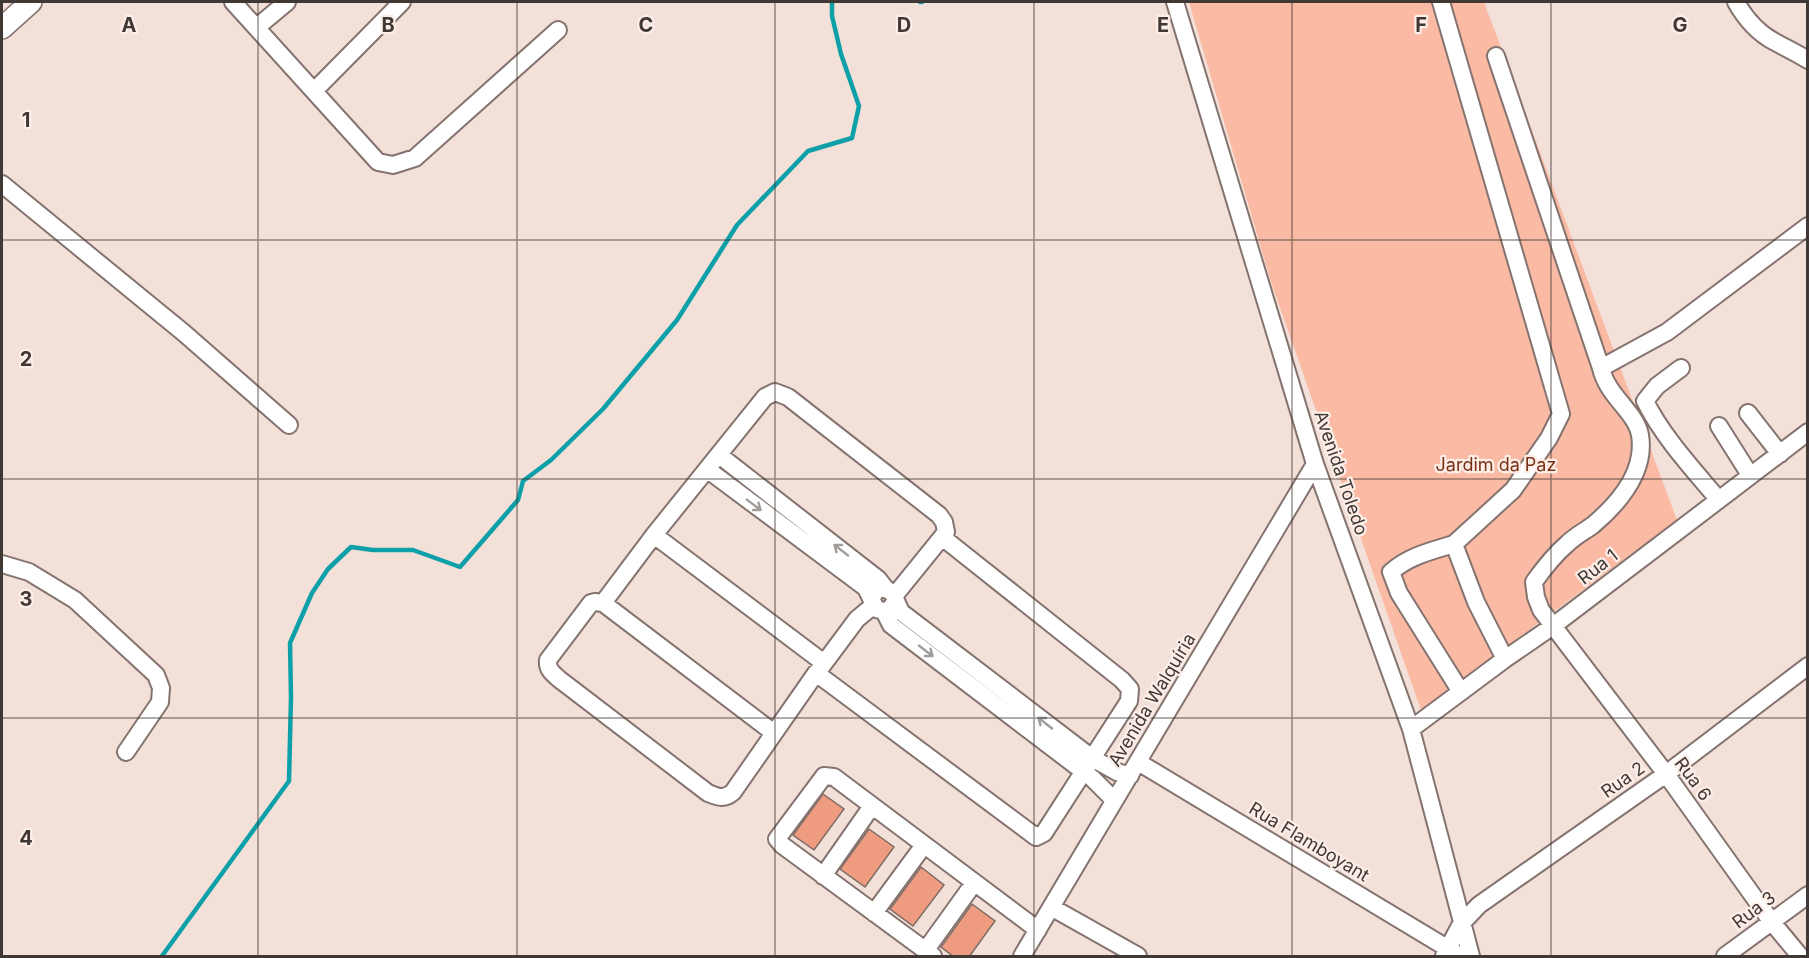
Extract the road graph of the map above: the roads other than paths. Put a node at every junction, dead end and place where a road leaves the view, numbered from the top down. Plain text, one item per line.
1 (31, 2) edge
2 (233, 2) edge
3 (287, 2) edge
4 (402, 2) edge
5 (1175, 2) edge
6 (1441, 2) edge
7 (1736, 2) edge
8 (2, 27) edge
9 (257, 27) junction
10 (558, 30) dead end
11 (1496, 56) dead end
12 (1808, 60) edge
13 (314, 91) junction
14 (2, 184) edge
15 (1808, 226) edge
16 (1601, 368) junction
17 (1681, 368) dead end
18 (1748, 412) dead end
19 (290, 425) dead end
20 (1719, 426) dead end
21 (1806, 437) edge
22 (1780, 454) junction
23 (719, 455) junction
24 (1315, 464) junction
25 (708, 470) junction
26 (1750, 475) junction
27 (1718, 499) junction
28 (654, 535) junction
29 (942, 537) junction
30 (1454, 544) junction
31 (2, 564) edge
32 (884, 600) junction
33 (603, 603) junction
34 (1554, 626) junction
35 (1505, 658) junction
36 (1808, 666) edge
37 (820, 668) junction
38 (1461, 692) junction
39 (1411, 729) junction
40 (774, 733) junction
41 (126, 752) dead end
42 (1087, 765) junction
43 (1134, 769) junction
44 (1666, 774) junction
45 (1114, 800) junction
46 (872, 806) junction
47 (924, 845) junction
48 (823, 876) junction
49 (974, 883) junction
50 (1808, 895) edge
51 (1051, 907) junction
52 (874, 913) junction
53 (1771, 921) junction
54 (1461, 924) junction
55 (1038, 930) junction
56 (929, 954) edge
57 (1451, 954) edge
58 (1022, 957) edge
59 (1138, 957) edge
60 (1471, 957) edge
61 (1725, 957) edge
62 (1800, 957) edge

1 - 8 main road
2 - 9 street
3 - 9 street
4 - 13 street
5 - 24 street, Avenida Toledo
6 - 30 street
7 - 12 street
9 - 13 street
10 - 13 street
11 - 16 street
14 - 19 street
15 - 16 street
16 - 34 street, Rua 6
17 - 27 street
18 - 22 street
20 - 26 street
21 - 22 street, Rua 1
22 - 26 street, Rua 1
23 - 25 street
23 - 29 street
32 -> 23 street
24 - 39 street, Avenida Toledo
24 - 43 street, Avenida Walquíria
25 - 28 street
25 -> 32 street
26 - 27 street, Rua 1
27 - 34 street, Rua 1
28 - 33 street
28 - 37 street
29 - 32 street
29 - 42 street
30 - 35 street
30 - 38 street
31 - 41 street
32 - 37 street
32 - 42 street
33 - 40 street
33 - 40 street
34 - 35 street, Rua 1
34 - 44 street, Rua 6
35 - 38 street, Rua 1
36 - 44 street, Rua 2
37 - 40 street
37 - 42 street
38 - 39 street, Rua 1
39 - 54 street, Avenida Toledo
42 - 43 street, Rua Flamboyant
42 - 45 street
43 - 45 street, Avenida Walquíria
43 - 57 street, Rua Flamboyant
44 - 53 street, Rua 6
44 - 54 street, Rua 2
45 - 51 street, Avenida Walquíria
46 - 47 street
46 - 48 street
46 - 48 street
47 - 49 street
47 - 52 street
48 - 52 street
49 - 55 street
49 - 56 street
50 - 53 street, Rua 3
51 - 55 street, Avenida Walquíria
51 - 59 street
52 - 56 street
53 - 61 street, Rua 3
53 - 62 street, Rua 6
54 - 57 street, Rua 2
54 - 60 street, Avenida Toledo
55 - 58 street, Avenida Walquíria

